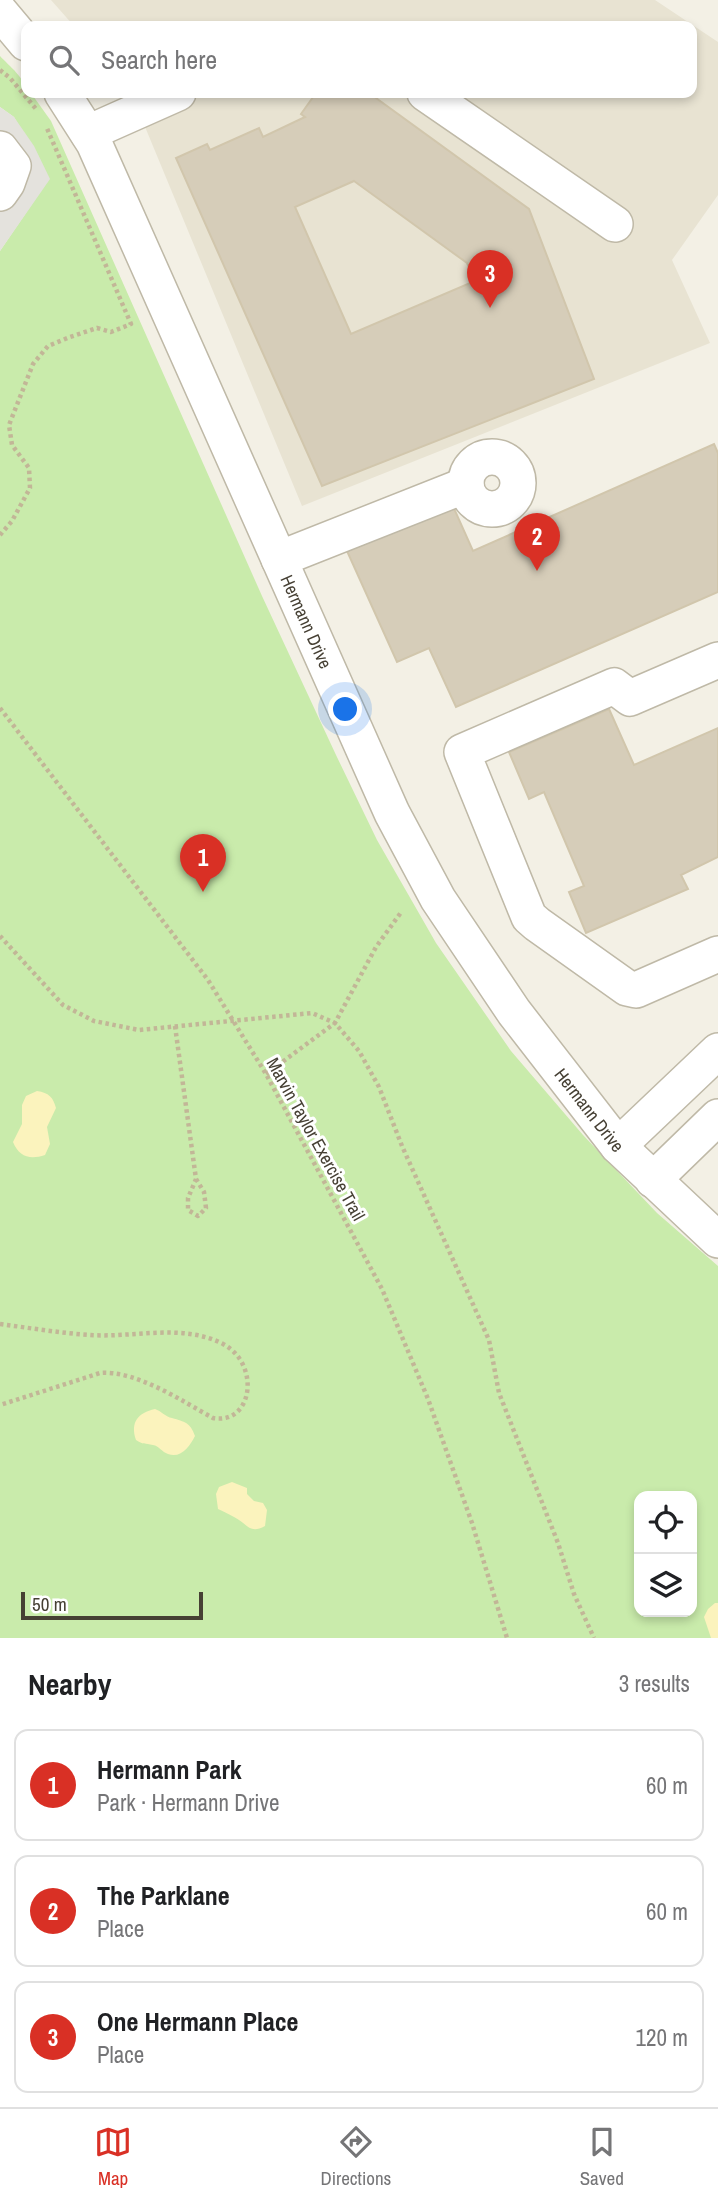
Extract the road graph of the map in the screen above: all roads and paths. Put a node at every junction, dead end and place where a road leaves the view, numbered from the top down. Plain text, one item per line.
1 (0, 12) edge
2 (21, 37) edge
3 (0, 70) edge
4 (21, 91) edge
5 (27, 98) edge
6 (65, 98) edge
7 (167, 98) edge
8 (432, 98) edge
9 (88, 133) junction
10 (0, 149) edge
11 (0, 193) edge
12 (615, 224) dead end
13 (466, 485) dead end
14 (0, 535) edge
15 (279, 559) junction
16 (718, 660) edge
17 (0, 708) edge
18 (402, 911) dead end
19 (0, 936) edge
20 (718, 954) edge
21 (233, 1020) junction
22 (335, 1023) junction
23 (175, 1026) junction
24 (718, 1051) edge
25 (266, 1074) junction
26 (718, 1116) edge
27 (618, 1146) junction
28 (196, 1179) junction
29 (653, 1180) junction
30 (718, 1240) edge
31 (0, 1324) edge
32 (0, 1405) edge
33 (507, 1638) edge
34 (594, 1638) edge

1 - 2 street
3 - 4 path
5 - 14 path
6 - 9 street, Hermann Drive
7 - 9 street
8 - 12 street
9 - 15 street, Hermann Drive
10 - 11 street
13 - 15 street
15 - 27 street, Hermann Drive
16 - 20 street
17 - 21 path, Marvin Taylor Exercise Trail
18 - 22 path
19 - 23 path
21 - 22 path
21 - 23 path
21 - 25 path, Marvin Taylor Exercise Trail
22 - 25 path
22 - 34 path
23 - 28 path
24 - 27 street
25 - 33 path, Marvin Taylor Exercise Trail
26 - 29 street
27 - 29 street, Hermann Drive
28 - 28 path
29 - 30 street, Hermann Drive
31 - 32 path

